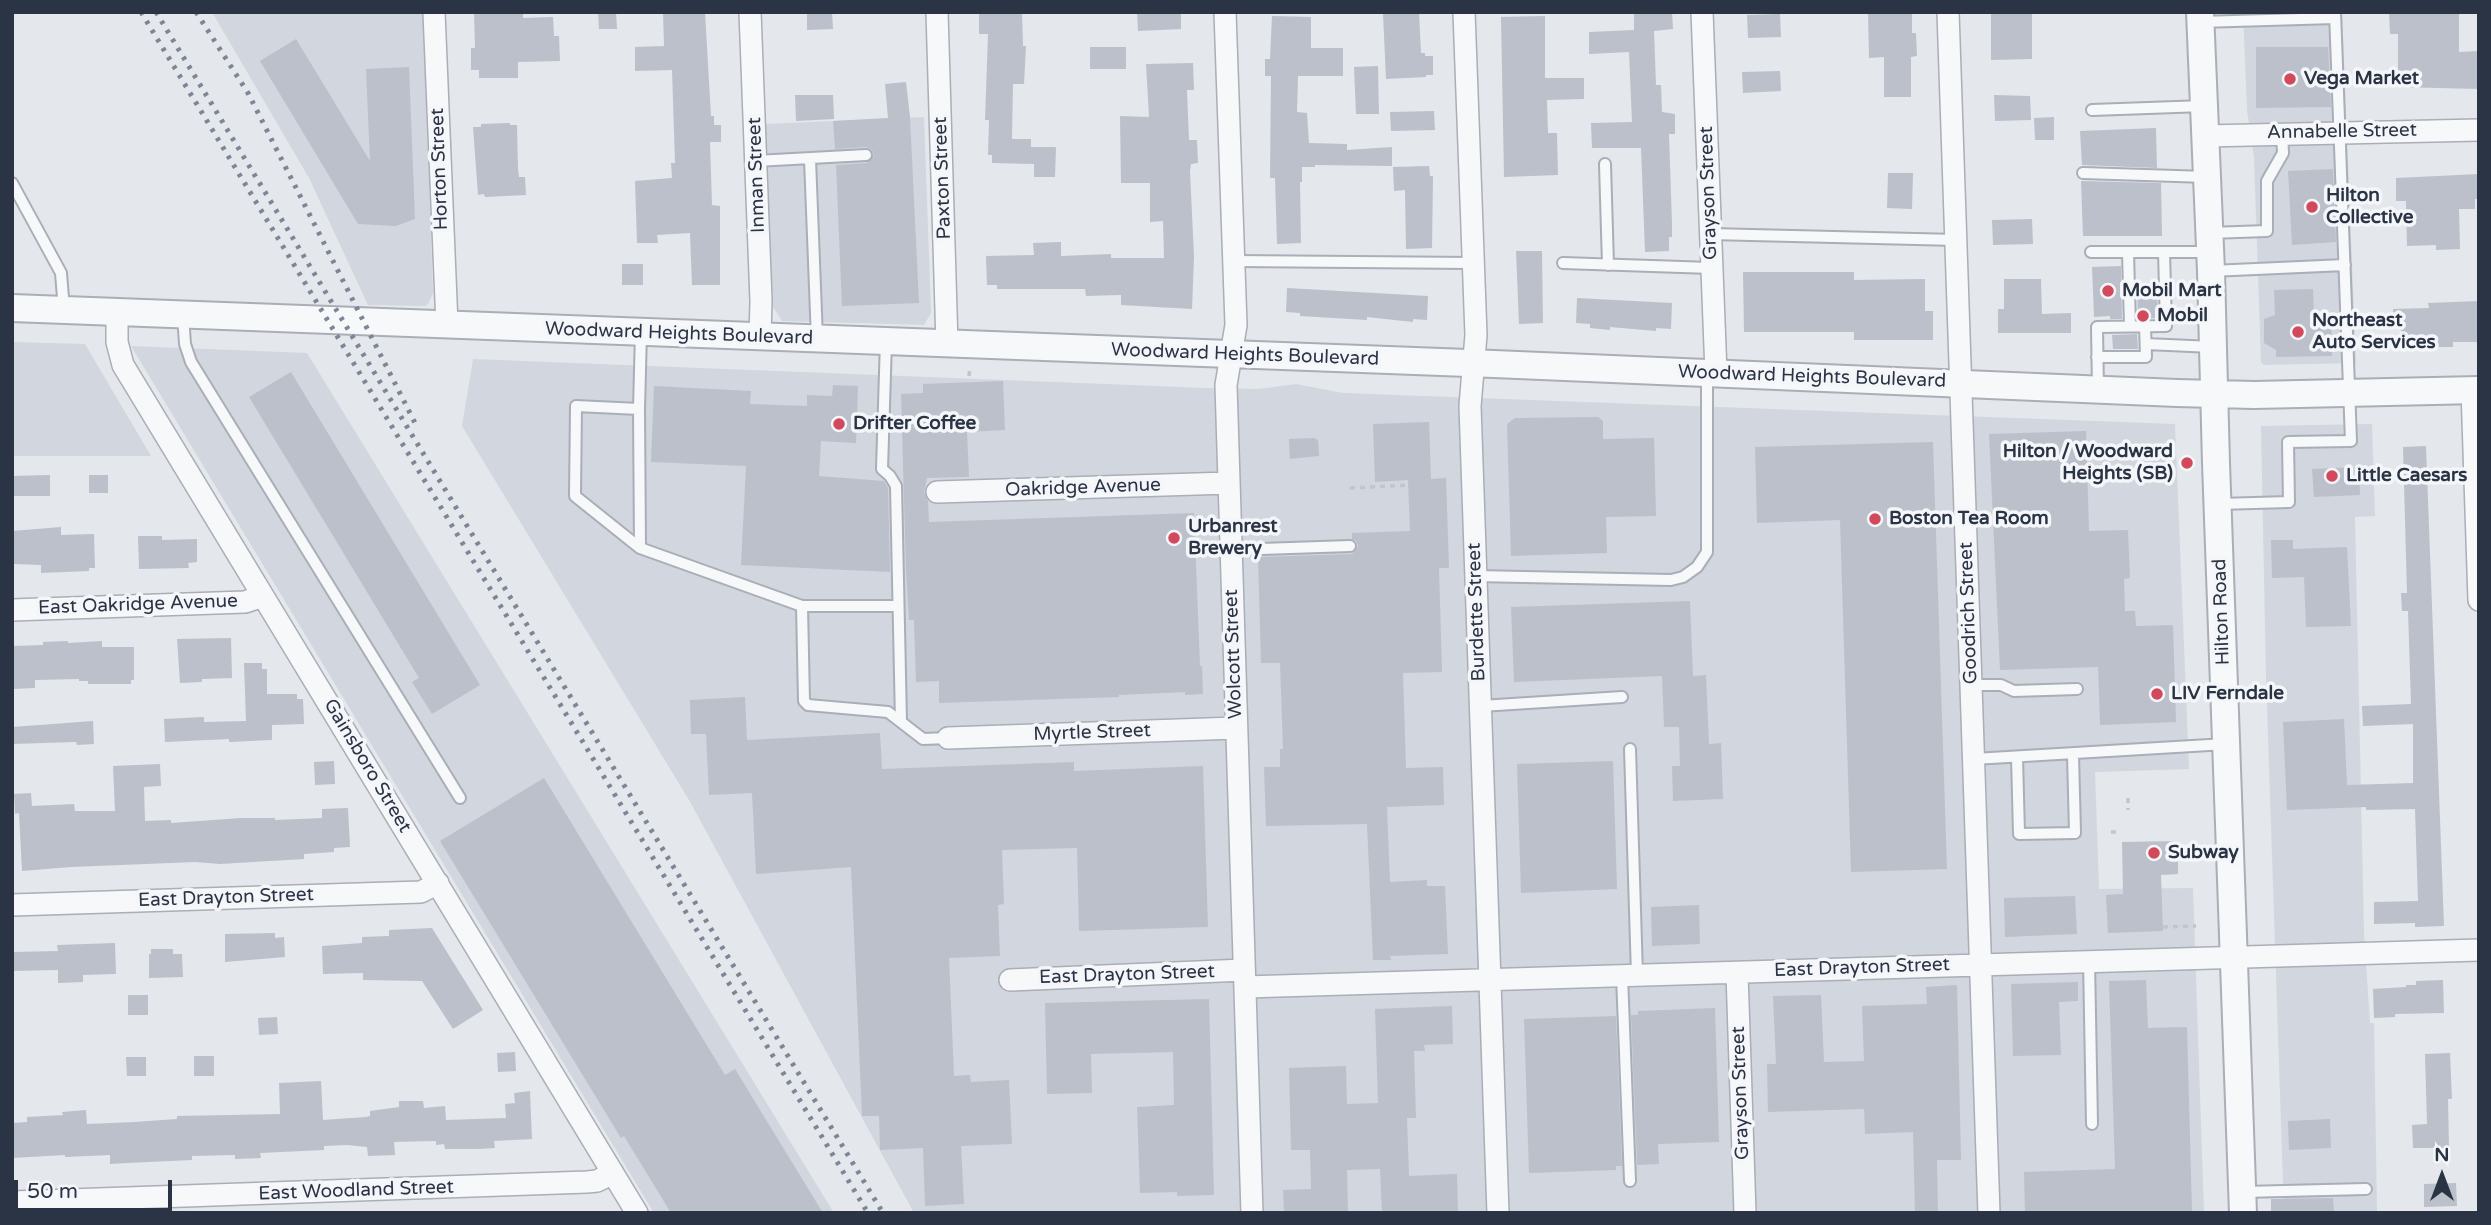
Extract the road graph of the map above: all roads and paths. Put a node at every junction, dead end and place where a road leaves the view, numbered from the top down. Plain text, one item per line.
1 (434, 12) edge
2 (751, 12) edge
3 (937, 12) edge
4 (1225, 12) edge
5 (1464, 12) edge
6 (1702, 12) edge
7 (1948, 12) edge
8 (2335, 15) edge
9 (2200, 17) edge
10 (2204, 106) junction
11 (2092, 110) dead end
12 (2479, 130) edge
13 (2340, 132) junction
14 (2282, 134) junction
15 (2205, 136) junction
16 (866, 155) dead end
17 (810, 159) junction
18 (756, 161) junction
19 (1605, 164) dead end
20 (2084, 173) dead end
21 (2207, 177) junction
22 (12, 183) edge
23 (1710, 234) junction
24 (1958, 240) junction
25 (2091, 252) dead end
26 (2128, 252) junction
27 (2164, 252) junction
28 (2210, 252) junction
29 (1234, 261) junction
30 (1563, 262) dead end
31 (1473, 263) junction
32 (1608, 265) junction
33 (2345, 265) junction
34 (1711, 268) junction
35 (12, 308) edge
36 (64, 310) junction
37 (117, 312) junction
38 (183, 314) junction
39 (447, 325) junction
40 (2130, 326) junction
41 (2145, 326) junction
42 (641, 332) junction
43 (761, 337) junction
44 (817, 339) junction
45 (886, 341) junction
46 (947, 344) junction
47 (2146, 344) junction
48 (2213, 346) junction
49 (1231, 355) junction
50 (2097, 357) junction
51 (1473, 364) junction
52 (970, 365) dead end
53 (1711, 373) junction
54 (969, 376) dead end
55 (1961, 383) junction
56 (2098, 390) junction
57 (2475, 390) edge
58 (2350, 393) junction
59 (2214, 394) junction
60 (639, 409) junction
61 (1229, 483) junction
62 (1409, 485) dead end
63 (1350, 488) dead end
64 (937, 492) dead end
65 (2218, 503) junction
66 (1350, 546) dead end
67 (640, 548) junction
68 (1231, 550) junction
69 (1475, 576) junction
70 (263, 596) junction
71 (2479, 600) edge
72 (802, 606) junction
73 (898, 606) junction
74 (12, 610) edge
75 (1971, 685) junction
76 (2077, 689) dead end
77 (1622, 697) dead end
78 (1481, 706) junction
79 (901, 722) junction
80 (1236, 729) junction
81 (948, 738) joint
82 (2226, 744) junction
83 (1630, 749) dead end
84 (2073, 755) junction
85 (2017, 757) junction
86 (1974, 759) junction
87 (460, 797) dead end
88 (2128, 797) dead end
89 (2128, 810) dead end
90 (2111, 832) dead end
91 (2120, 832) dead end
92 (438, 883) junction
93 (12, 905) edge
94 (2196, 926) dead end
95 (2165, 936) dead end
96 (2479, 950) edge
97 (2233, 957) junction
98 (2089, 960) junction
99 (1981, 963) junction
100 (1737, 973) junction
101 (1629, 975) junction
102 (1010, 979) dead end
103 (1245, 979) junction
104 (1490, 979) junction
105 (2092, 1124) dead end
106 (613, 1173) junction
107 (1630, 1181) dead end
108 (2366, 1189) dead end
109 (12, 1202) edge
110 (2243, 1202) edge
111 (637, 1213) edge
112 (1252, 1213) edge
113 (1498, 1213) edge
114 (1745, 1213) edge
115 (1989, 1213) edge

1 - 39 street, Horton Street
2 - 18 street, Inman Street
3 - 46 street, Paxton Street
4 - 29 street, Wolcott Street
5 - 31 street, Burdette Street
6 - 23 street, Grayson Street
7 - 24 street, Goodrich Street
8 - 9 lane
8 - 13 lane
9 - 10 street, Hilton Road
10 - 11 lane
10 - 15 street, Hilton Road
12 - 13 street, Annabelle Street
13 - 14 street, Annabelle Street
13 - 33 lane
14 - 15 street, Annabelle Street
14 - 28 lane
15 - 21 street, Hilton Road
16 - 17 lane
17 - 18 lane
17 - 44 lane
18 - 43 street, Inman Street
19 - 32 lane
20 - 21 lane
21 - 28 street, Hilton Road
22 - 36 lane
23 - 24 lane
23 - 34 street, Grayson Street
24 - 55 street, Goodrich Street
25 - 26 lane
26 - 27 lane
26 - 40 lane
27 - 28 lane
27 - 41 lane
28 - 33 lane
28 - 48 street, Hilton Road
29 - 31 lane
29 - 49 street, Wolcott Street
30 - 32 lane
31 - 51 street, Burdette Street
32 - 34 lane
33 - 58 lane
34 - 53 street, Grayson Street
35 - 36 street, Woodward Heights Boulevard
36 - 37 street, Woodward Heights Boulevard
37 - 38 street, Woodward Heights Boulevard
37 - 70 street, Gainsboro Street
38 - 39 street, Woodward Heights Boulevard
38 - 87 lane
39 - 42 street, Woodward Heights Boulevard
40 - 41 lane
40 - 50 lane
41 - 47 lane
42 - 43 street, Woodward Heights Boulevard
42 - 60 lane
43 - 44 street, Woodward Heights Boulevard
44 - 45 street, Woodward Heights Boulevard
45 - 46 street, Woodward Heights Boulevard
45 - 73 lane
46 - 49 street, Woodward Heights Boulevard
47 - 48 lane
47 - 50 lane
48 - 59 street, Hilton Road
49 - 51 street, Woodward Heights Boulevard
49 - 61 street, Wolcott Street
50 - 56 lane
51 - 53 street, Woodward Heights Boulevard
51 - 69 street, Burdette Street
52 - 54 path
53 - 55 street, Woodward Heights Boulevard
53 - 69 lane
55 - 56 street, Woodward Heights Boulevard
55 - 75 street, Goodrich Street
56 - 59 street, Woodward Heights Boulevard
57 - 58 street, Woodward Heights Boulevard
57 - 71 street
58 - 59 street, Woodward Heights Boulevard
58 - 65 lane
59 - 65 street, Hilton Road
60 - 67 lane
60 - 67 lane
61 - 64 street, Oakridge Avenue
61 - 68 street, Wolcott Street
62 - 63 path
65 - 82 street, Hilton Road
66 - 68 lane
67 - 72 lane
68 - 80 street, Wolcott Street
69 - 78 street, Burdette Street
70 - 74 street, East Oakridge Avenue
70 - 92 street, Gainsboro Street
72 - 73 lane
72 - 79 lane
73 - 79 lane
75 - 76 lane
75 - 86 street, Goodrich Street
77 - 78 lane
78 - 104 street, Burdette Street
79 - 81 lane
80 - 81 street, Myrtle Street
80 - 103 street, Wolcott Street
82 - 84 lane
82 - 97 street, Hilton Road
83 - 101 lane
84 - 85 lane
84 - 85 lane
85 - 86 lane
86 - 99 street, Goodrich Street
88 - 89 path
90 - 91 path
92 - 93 street, East Drayton Street
92 - 106 street, Gainsboro Street
94 - 95 path
96 - 97 street, East Drayton Street
97 - 98 street, East Drayton Street
97 - 110 street, Hilton Road
98 - 99 street, East Drayton Street
98 - 105 lane
99 - 100 street, East Drayton Street
99 - 115 street, Goodrich Street
100 - 101 street, East Drayton Street
100 - 114 street, Grayson Street
101 - 104 street, East Drayton Street
101 - 107 lane
102 - 103 street, East Drayton Street
103 - 104 street, East Drayton Street
103 - 112 street, Wolcott Street
104 - 113 street, Burdette Street
106 - 109 street, East Woodland Street
106 - 111 street, Gainsboro Street
108 - 110 lane

